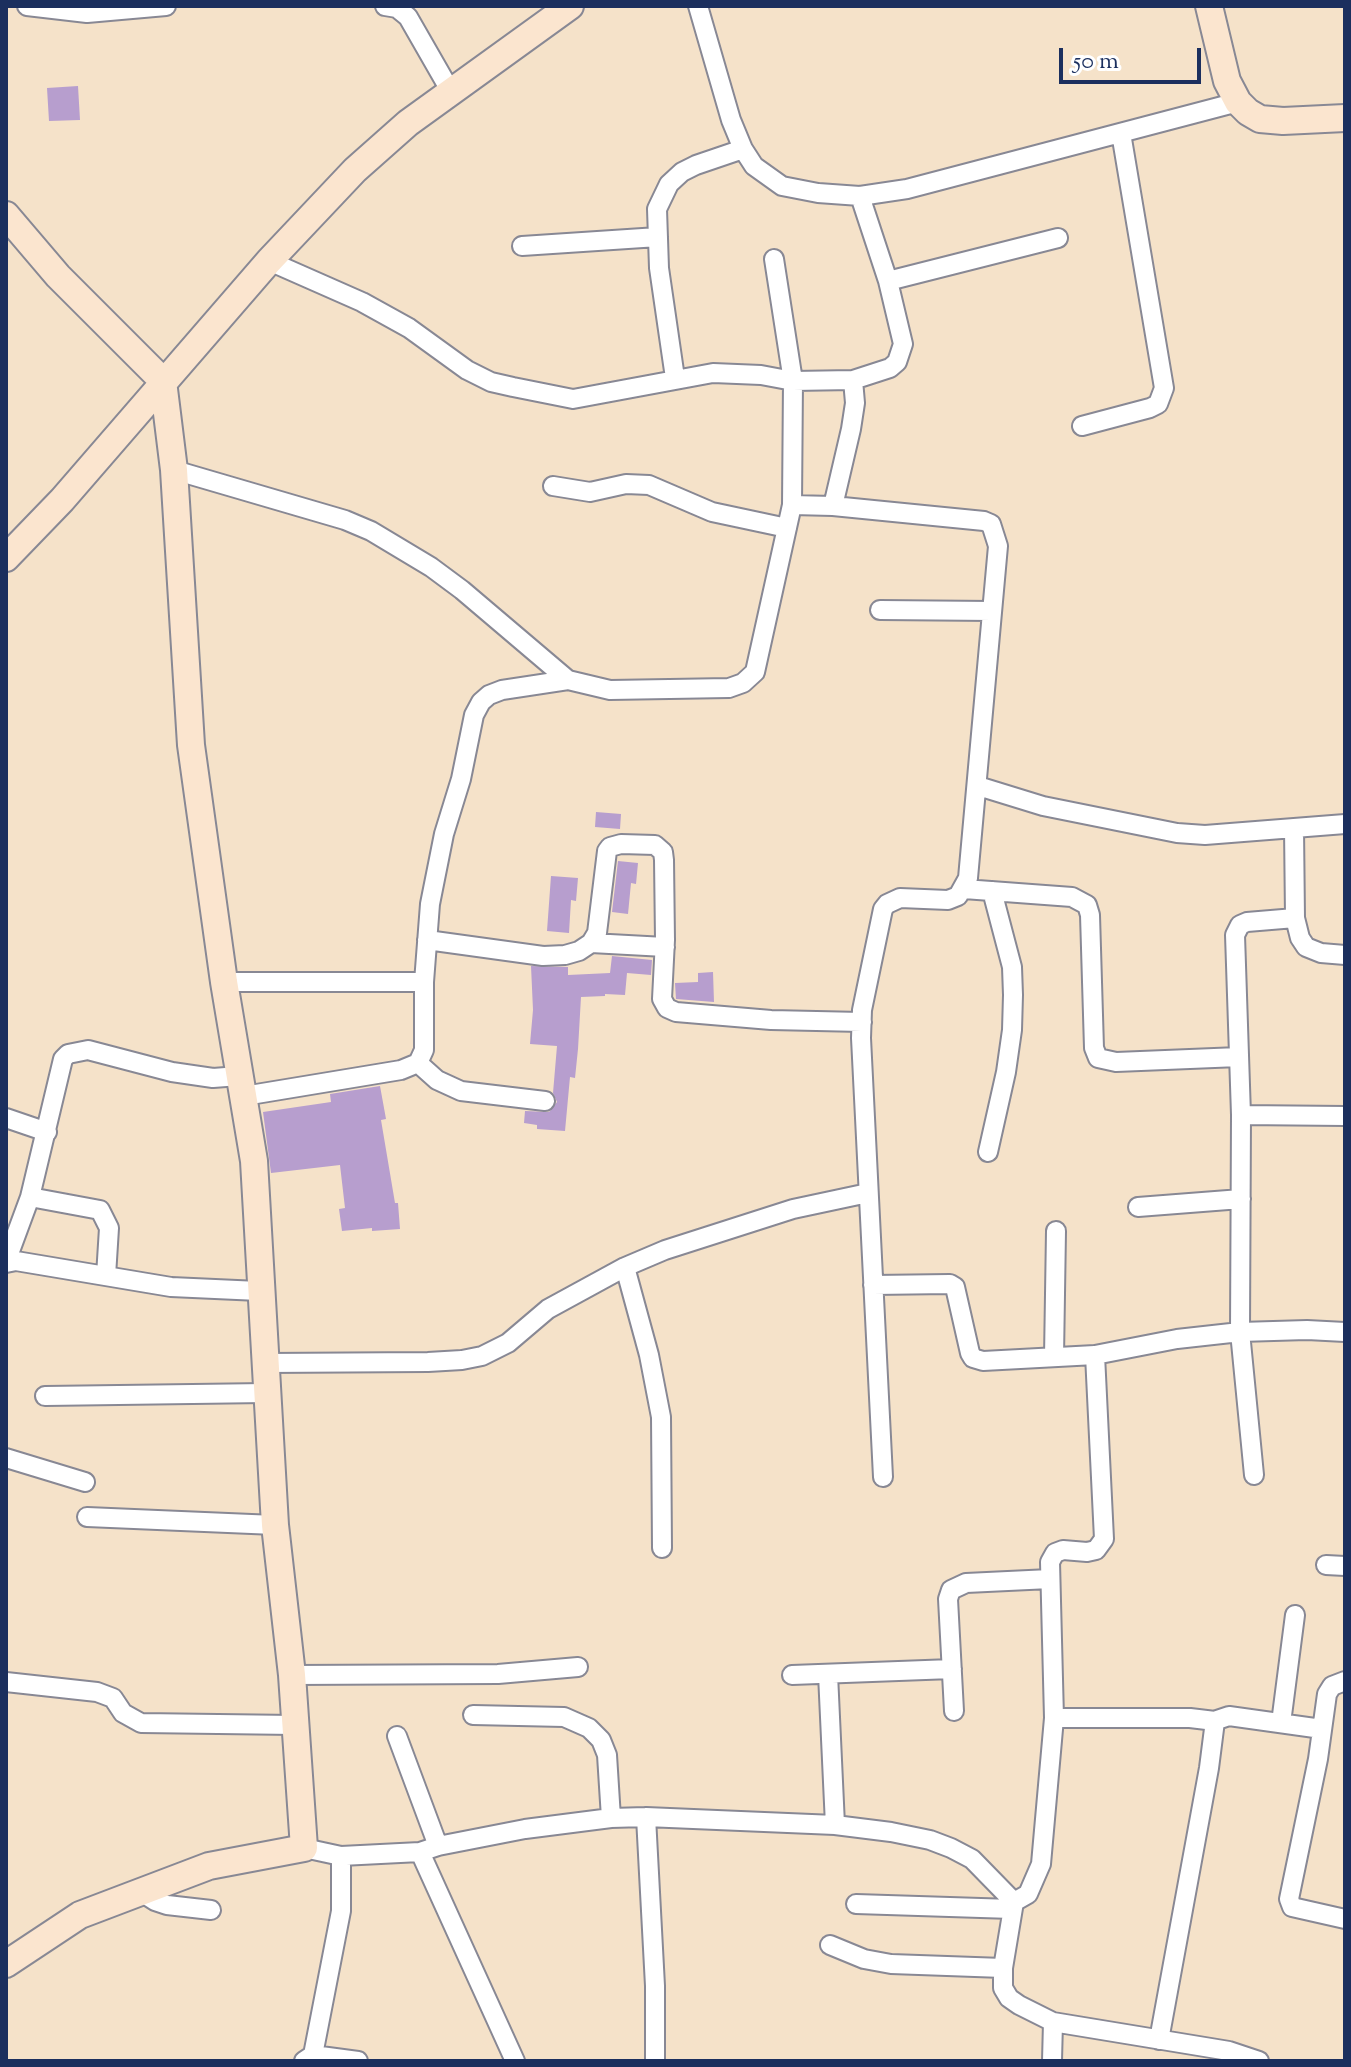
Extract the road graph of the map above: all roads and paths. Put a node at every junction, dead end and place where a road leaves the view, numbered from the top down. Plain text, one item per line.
1 (28, 6) edge
2 (166, 6) edge
3 (385, 6) edge
4 (570, 6) edge
5 (698, 6) edge
6 (1209, 6) edge
7 (451, 92) junction
8 (1238, 102) junction
9 (1345, 118) edge
10 (1121, 133) junction
11 (743, 149) junction
12 (860, 196) junction
13 (6, 215) edge
14 (658, 237) junction
15 (1058, 238) dead end
16 (522, 246) dead end
17 (774, 259) dead end
18 (269, 261) junction
19 (888, 281) junction
20 (675, 378) junction
21 (853, 380) junction
22 (163, 381) junction
23 (793, 381) junction
24 (1082, 426) dead end
25 (174, 470) junction
26 (553, 486) dead end
27 (792, 505) junction
28 (833, 506) junction
29 (787, 528) junction
30 (6, 558) edge
31 (880, 610) dead end
32 (992, 611) junction
33 (568, 680) junction
34 (978, 786) junction
35 (1345, 824) edge
36 (1294, 828) junction
37 (964, 889) junction
38 (992, 891) junction
39 (1295, 918) junction
40 (427, 940) junction
41 (591, 943) junction
42 (665, 947) junction
43 (1345, 955) edge
44 (224, 982) junction
45 (424, 982) junction
46 (862, 1022) junction
47 (1239, 1057) junction
48 (418, 1063) junction
49 (241, 1086) junction
50 (545, 1101) dead end
51 (1241, 1115) junction
52 (1345, 1116) edge
53 (6, 1118) edge
54 (47, 1132) junction
55 (988, 1152) dead end
56 (868, 1193) junction
57 (30, 1197) junction
58 (1241, 1199) junction
59 (1138, 1207) dead end
60 (1056, 1231) dead end
61 (6, 1262) edge
62 (625, 1267) junction
63 (106, 1276) junction
64 (873, 1285) junction
65 (259, 1291) junction
66 (1240, 1332) junction
67 (1345, 1332) edge
68 (1095, 1355) junction
69 (1054, 1357) junction
70 (266, 1363) junction
71 (266, 1393) junction
72 (45, 1396) dead end
73 (6, 1458) edge
74 (1254, 1475) dead end
75 (883, 1477) dead end
76 (85, 1482) dead end
77 (87, 1517) dead end
78 (275, 1525) junction
79 (662, 1548) dead end
80 (1050, 1579) junction
81 (1295, 1615) dead end
82 (578, 1667) dead end
83 (952, 1669) junction
84 (828, 1674) junction
85 (292, 1675) junction
86 (792, 1675) dead end
87 (1345, 1681) edge
88 (6, 1682) edge
89 (954, 1711) dead end
90 (473, 1715) dead end
91 (1054, 1718) junction
92 (1214, 1721) junction
93 (1281, 1723) junction
94 (295, 1725) junction
95 (1322, 1729) junction
96 (397, 1736) dead end
97 (646, 1817) junction
98 (611, 1818) junction
99 (835, 1825) junction
100 (304, 1848) junction
101 (429, 1849) junction
102 (341, 1856) junction
103 (141, 1892) junction
104 (856, 1904) dead end
105 (1013, 1906) junction
106 (211, 1910) dead end
107 (1345, 1919) edge
108 (830, 1945) dead end
109 (6, 1964) edge
110 (1003, 1968) junction
111 (1053, 2022) junction
112 (1159, 2040) junction
113 (308, 2058) edge
114 (514, 2060) edge
115 (358, 2061) edge
116 (494, 2061) edge
117 (655, 2061) edge
118 (1052, 2061) edge
119 (1259, 2061) edge

1 - 2 street
3 - 7 street
4 - 7 street
5 - 11 street
6 - 8 street
7 - 18 street
8 - 9 street
8 - 10 street
10 - 12 street
10 - 24 street
11 - 12 street
11 - 14 street
12 - 19 street
13 - 22 street
14 - 16 street
14 - 20 street
15 - 19 street
17 - 23 street
18 - 20 street
18 - 22 street
19 - 21 street
20 - 23 street
21 - 23 street
21 - 28 street
22 - 25 street
22 - 30 street
23 - 27 street
25 - 33 street
25 - 44 street
26 - 29 street
27 - 28 street
27 - 29 street
28 - 32 street
29 - 33 street
31 - 32 street
32 - 34 street
33 - 40 street
34 - 36 street
34 - 37 street
35 - 36 street
36 - 39 street
37 - 38 street
37 - 46 street
38 - 47 street
38 - 55 street
39 - 43 street
39 - 47 street
40 - 41 street
40 - 45 street
41 - 42 street
41 - 42 street
42 - 46 street
44 - 45 street
44 - 49 street
45 - 48 street
46 - 56 street
47 - 51 street
48 - 49 street
48 - 50 street
49 - 54 street
49 - 65 street
51 - 52 street
51 - 58 street
53 - 54 street
54 - 57 street
56 - 62 street
56 - 64 street
57 - 61 street
57 - 63 street
58 - 59 street
58 - 66 street
60 - 69 street
61 - 63 street
62 - 70 street
62 - 79 street
63 - 65 street
64 - 69 street
64 - 75 street
65 - 70 street
66 - 67 street
66 - 68 street
66 - 74 street
68 - 69 street
68 - 80 street
70 - 71 street
71 - 72 street
71 - 78 street
73 - 76 street
77 - 78 street
78 - 85 street
80 - 83 street
80 - 91 street
81 - 93 street
82 - 85 street
83 - 84 street
83 - 89 street
84 - 86 street
84 - 99 street
85 - 94 street
87 - 95 street
88 - 94 street
90 - 98 street
91 - 92 street
91 - 105 street
92 - 93 street
92 - 112 street
93 - 95 street
94 - 100 street
95 - 107 street
96 - 101 street
97 - 98 street
97 - 99 street
97 - 117 street
98 - 101 street
99 - 105 street
100 - 102 street
100 - 103 street
101 - 102 street
101 - 114 street
102 - 113 street
103 - 106 street
103 - 109 street
104 - 105 street
105 - 110 street
108 - 110 street
110 - 111 street
111 - 112 street
111 - 118 street
112 - 119 street
113 - 115 street
114 - 116 street

